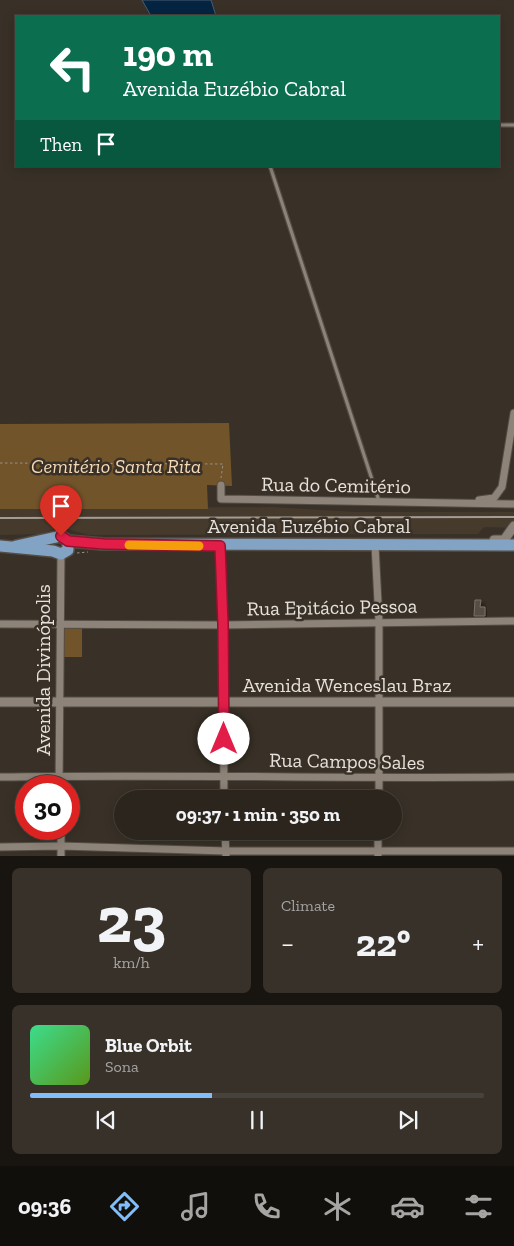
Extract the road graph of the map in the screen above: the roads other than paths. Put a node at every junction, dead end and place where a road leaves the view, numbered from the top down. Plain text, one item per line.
1 (500, 125) edge
2 (514, 125) edge
3 (270, 167) edge
4 (514, 413) edge
5 (221, 485) road end
6 (379, 502) junction
7 (464, 503) junction
8 (514, 504) edge
9 (514, 526) edge
10 (395, 544) junction
11 (375, 545) junction
12 (514, 545) edge
13 (0, 546) edge
14 (220, 546) junction
15 (60, 547) junction
16 (514, 621) edge
17 (379, 622) junction
18 (0, 624) edge
19 (60, 624) junction
20 (223, 624) junction
21 (0, 702) edge
22 (60, 702) junction
23 (224, 702) junction
24 (379, 702) junction
25 (514, 702) edge
26 (59, 775) edge
27 (224, 775) junction
28 (80, 776) edge
29 (0, 777) edge
30 (15, 777) edge
31 (514, 777) edge
32 (379, 778) junction
33 (224, 790) edge
34 (379, 790) edge
35 (61, 840) edge
36 (225, 840) edge
37 (378, 840) edge
38 (61, 846) junction
39 (0, 847) edge
40 (514, 851) edge
41 (378, 853) edge
42 (226, 854) edge
43 (61, 856) edge

1 - 2 lane
3 - 6 lane
4 - 7 street, Rua do Cemitério
5 - 6 street, Rua do Cemitério
6 - 7 street, Rua do Cemitério
7 - 8 street, Rua do Cemitério
9 - 10 street
10 - 11 main road, Avenida Euzébio Cabral
10 - 12 main road, Avenida Euzébio Cabral
11 - 14 main road, Avenida Euzébio Cabral
11 - 17 street
13 - 15 main road, Avenida Euzébio Cabral
14 - 15 main road, Avenida Euzébio Cabral
14 - 20 street
15 - 19 street, Avenida Divinópolis
16 - 17 street, Rua Epitácio Pessoa
17 - 20 street, Rua Epitácio Pessoa
17 - 24 street
18 - 19 street, Rua Epitácio Pessoa
19 - 20 street, Rua Epitácio Pessoa
19 - 22 street, Avenida Divinópolis
20 - 23 street
21 - 22 street, Avenida Wenceslau Braz
22 - 23 street, Avenida Wenceslau Braz
22 - 26 street, Avenida Divinópolis
23 - 24 street, Avenida Wenceslau Braz
23 - 27 street
24 - 25 street, Avenida Wenceslau Braz
24 - 32 street
27 - 28 street, Rua Campos Sales
27 - 32 street, Rua Campos Sales
27 - 33 street
29 - 30 street, Rua Campos Sales
31 - 32 street, Rua Campos Sales
32 - 34 street
35 - 38 street
36 - 42 street
37 - 41 street
38 - 39 street
38 - 42 street
38 - 43 street
40 - 41 street
41 - 42 street

